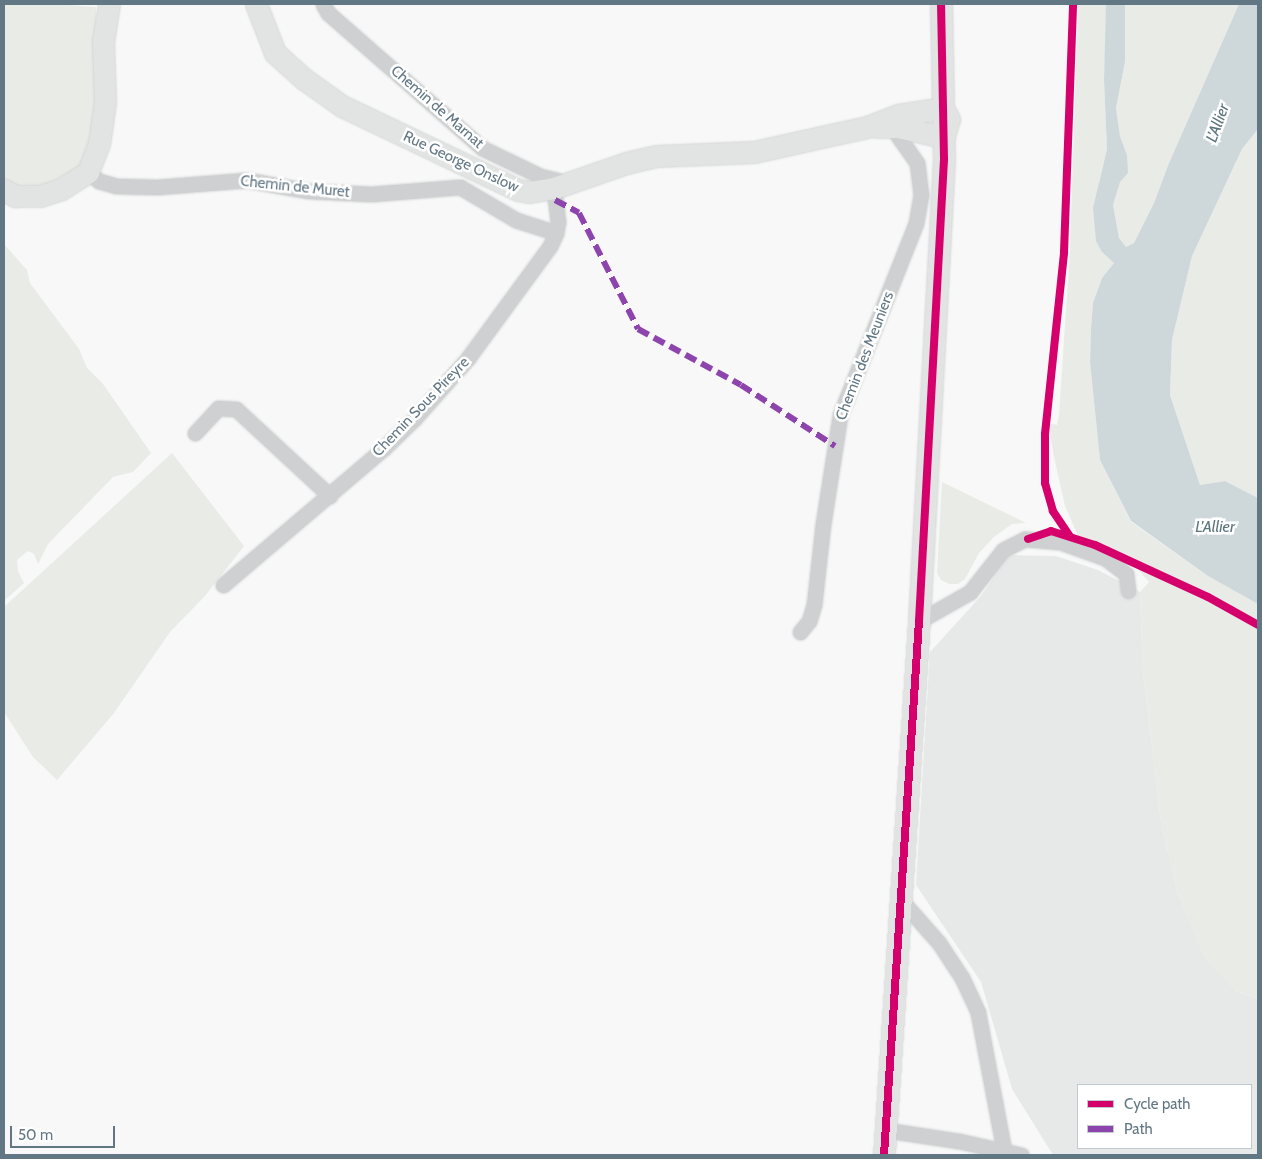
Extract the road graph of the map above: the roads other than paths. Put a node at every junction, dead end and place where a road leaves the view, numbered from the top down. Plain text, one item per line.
1 (109, 4) edge
2 (256, 4) edge
3 (323, 4) edge
4 (941, 4) edge
5 (956, 4) edge
6 (948, 118) junction
7 (898, 121) junction
8 (944, 159) junction
9 (918, 163) junction
10 (88, 172) junction
11 (562, 185) junction
12 (4, 190) edge
13 (556, 233) junction
14 (195, 434) dead end
15 (928, 442) junction
16 (330, 496) junction
17 (223, 585) dead end
18 (1128, 591) dead end
19 (919, 621) junction
20 (800, 632) dead end
21 (901, 900) junction
22 (886, 1130) junction
23 (1004, 1151) junction
24 (884, 1155) edge
25 (1021, 1155) edge

1 - 10 street
2 - 11 street, Rue George Onslow
3 - 11 street, Chemin de Marnat
4 - 6 street
5 - 6 street
6 - 7 street, Rue George Onslow
6 - 8 street
6 - 15 street
7 - 9 street
7 - 11 street, Rue George Onslow
8 - 9 street
8 - 15 street
9 - 20 street, Chemin des Meuniers
10 - 12 street
10 - 13 street, Chemin de Muret
11 - 13 street, Chemin Sous Pireyre
13 - 16 street, Chemin Sous Pireyre
14 - 16 street
15 - 19 street
16 - 17 street, Chemin Sous Pireyre
18 - 19 street
19 - 21 street
21 - 22 street
21 - 23 street
22 - 23 street
22 - 24 street
23 - 25 street

